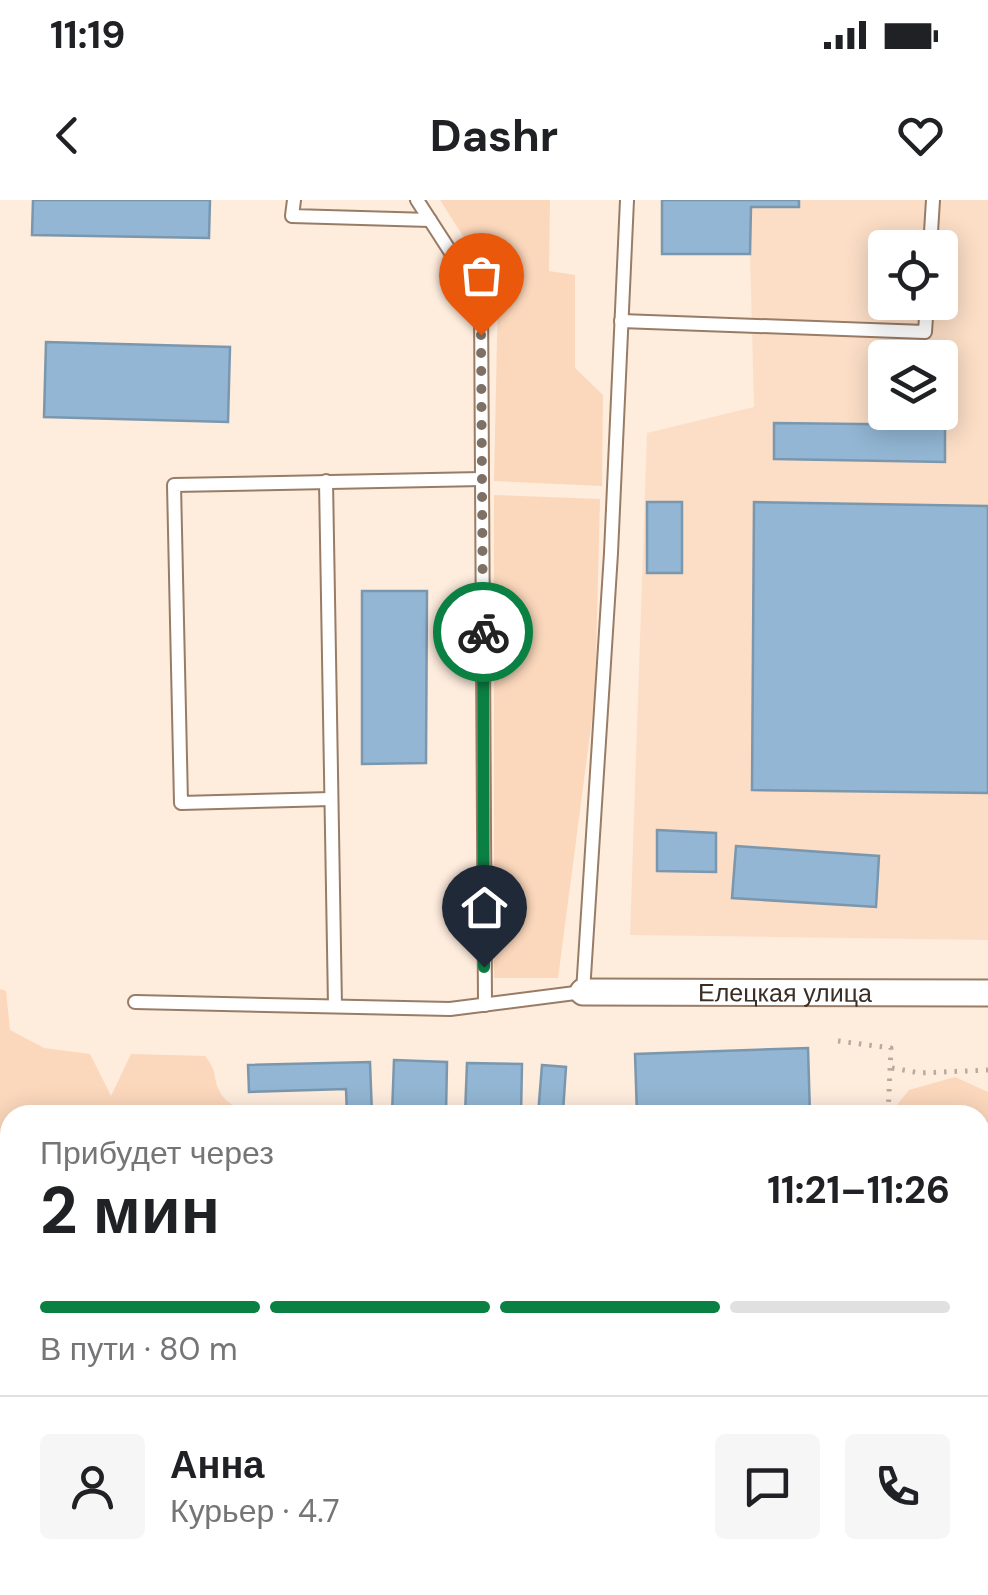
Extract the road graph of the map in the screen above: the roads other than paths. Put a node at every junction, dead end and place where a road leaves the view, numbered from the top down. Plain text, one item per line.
1 (294, 200) edge
2 (417, 200) edge
3 (627, 200) edge
4 (933, 200) edge
5 (430, 220) junction
6 (931, 230) edge
7 (621, 320) junction
8 (926, 320) edge
9 (482, 479) junction
10 (326, 481) junction
11 (332, 799) junction
12 (583, 992) junction
13 (988, 992) edge
14 (135, 1002) dead end
15 (485, 1004) junction
16 (335, 1006) junction

1 - 5 lane
2 - 5 lane
3 - 7 lane
4 - 6 lane
5 - 9 lane
7 - 8 lane
7 - 12 lane
9 - 10 lane
9 - 15 lane
10 - 11 lane
10 - 11 lane
11 - 16 lane
12 - 13 street, Елецкая улица
12 - 15 lane
14 - 16 lane
15 - 16 lane

